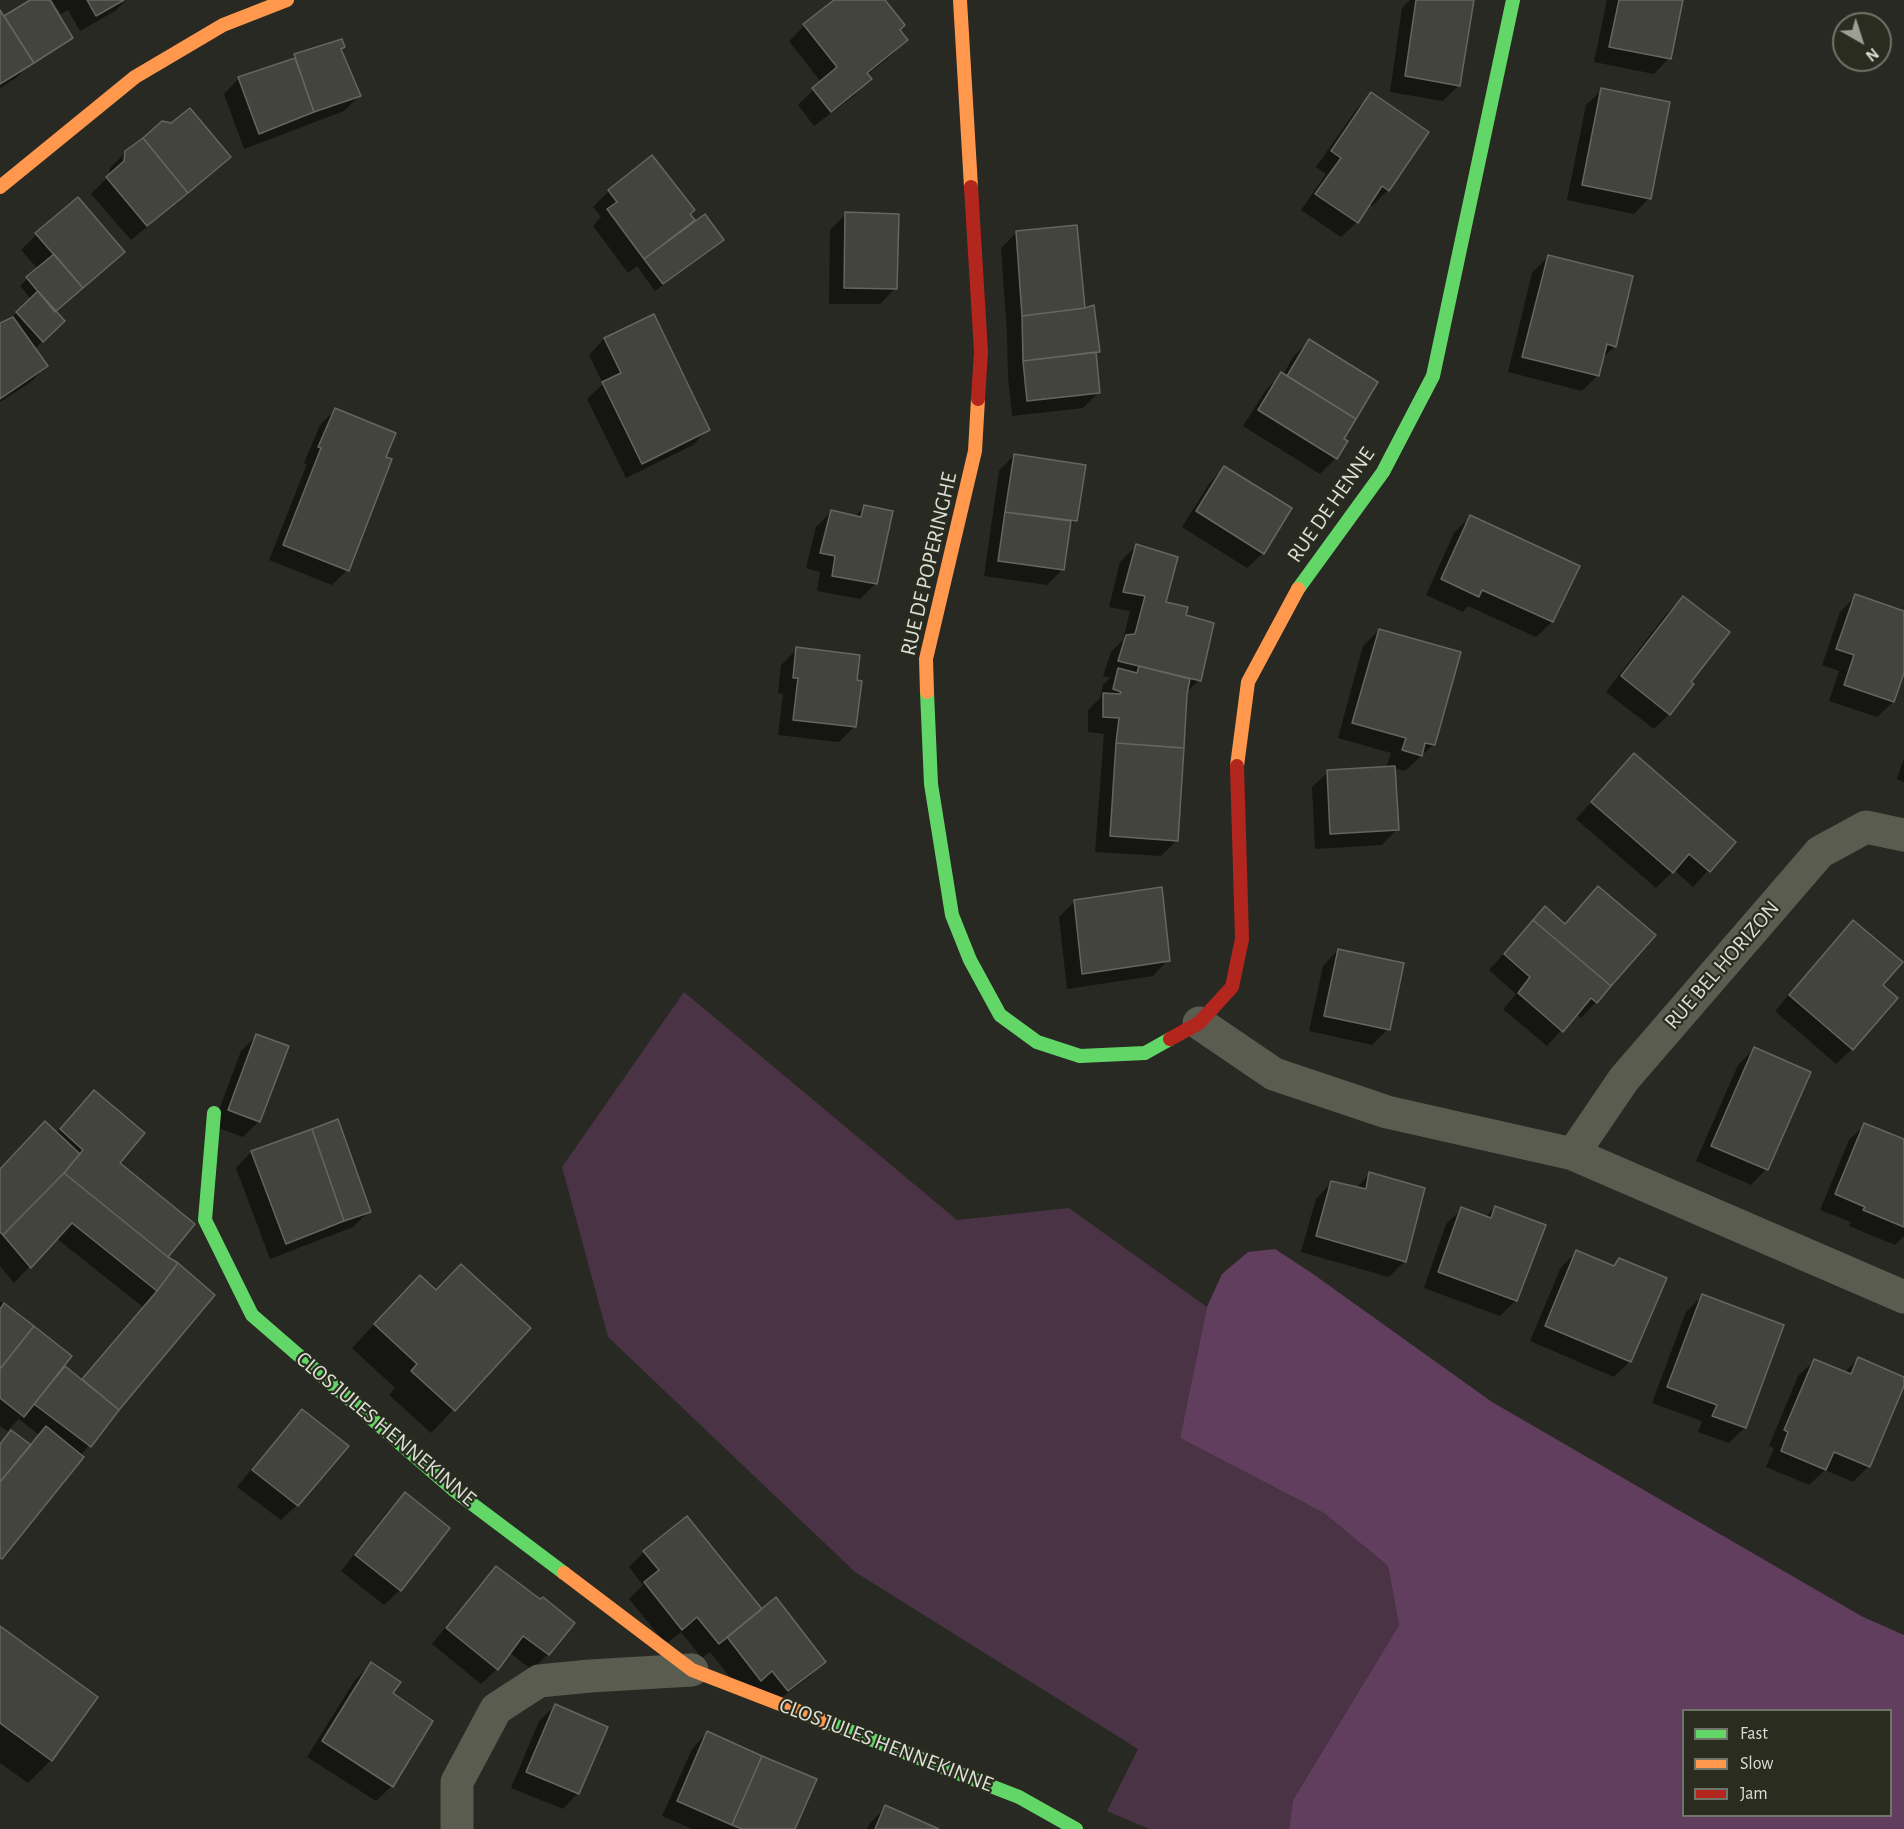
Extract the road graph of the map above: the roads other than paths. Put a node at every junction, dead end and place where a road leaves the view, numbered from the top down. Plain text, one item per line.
1 (287, 0) edge
2 (960, 0) edge
3 (1512, 0) edge
4 (0, 187) edge
5 (1904, 836) edge
6 (1199, 1023) junction
7 (214, 1113) dead end
8 (1573, 1154) junction
9 (1904, 1297) edge
10 (692, 1670) junction
11 (457, 1829) edge
12 (1076, 1829) edge

1 - 4 street
2 - 6 street, RUE DE POPERINGHE
3 - 6 street, RUE DE HENNE
5 - 8 street, RUE BEL HORIZON
6 - 8 street
7 - 10 street, CLOS JULES HENNEKINNE
8 - 9 street
10 - 11 street, CLOS JULES HENNEKINNE
10 - 12 street, CLOS JULES HENNEKINNE

